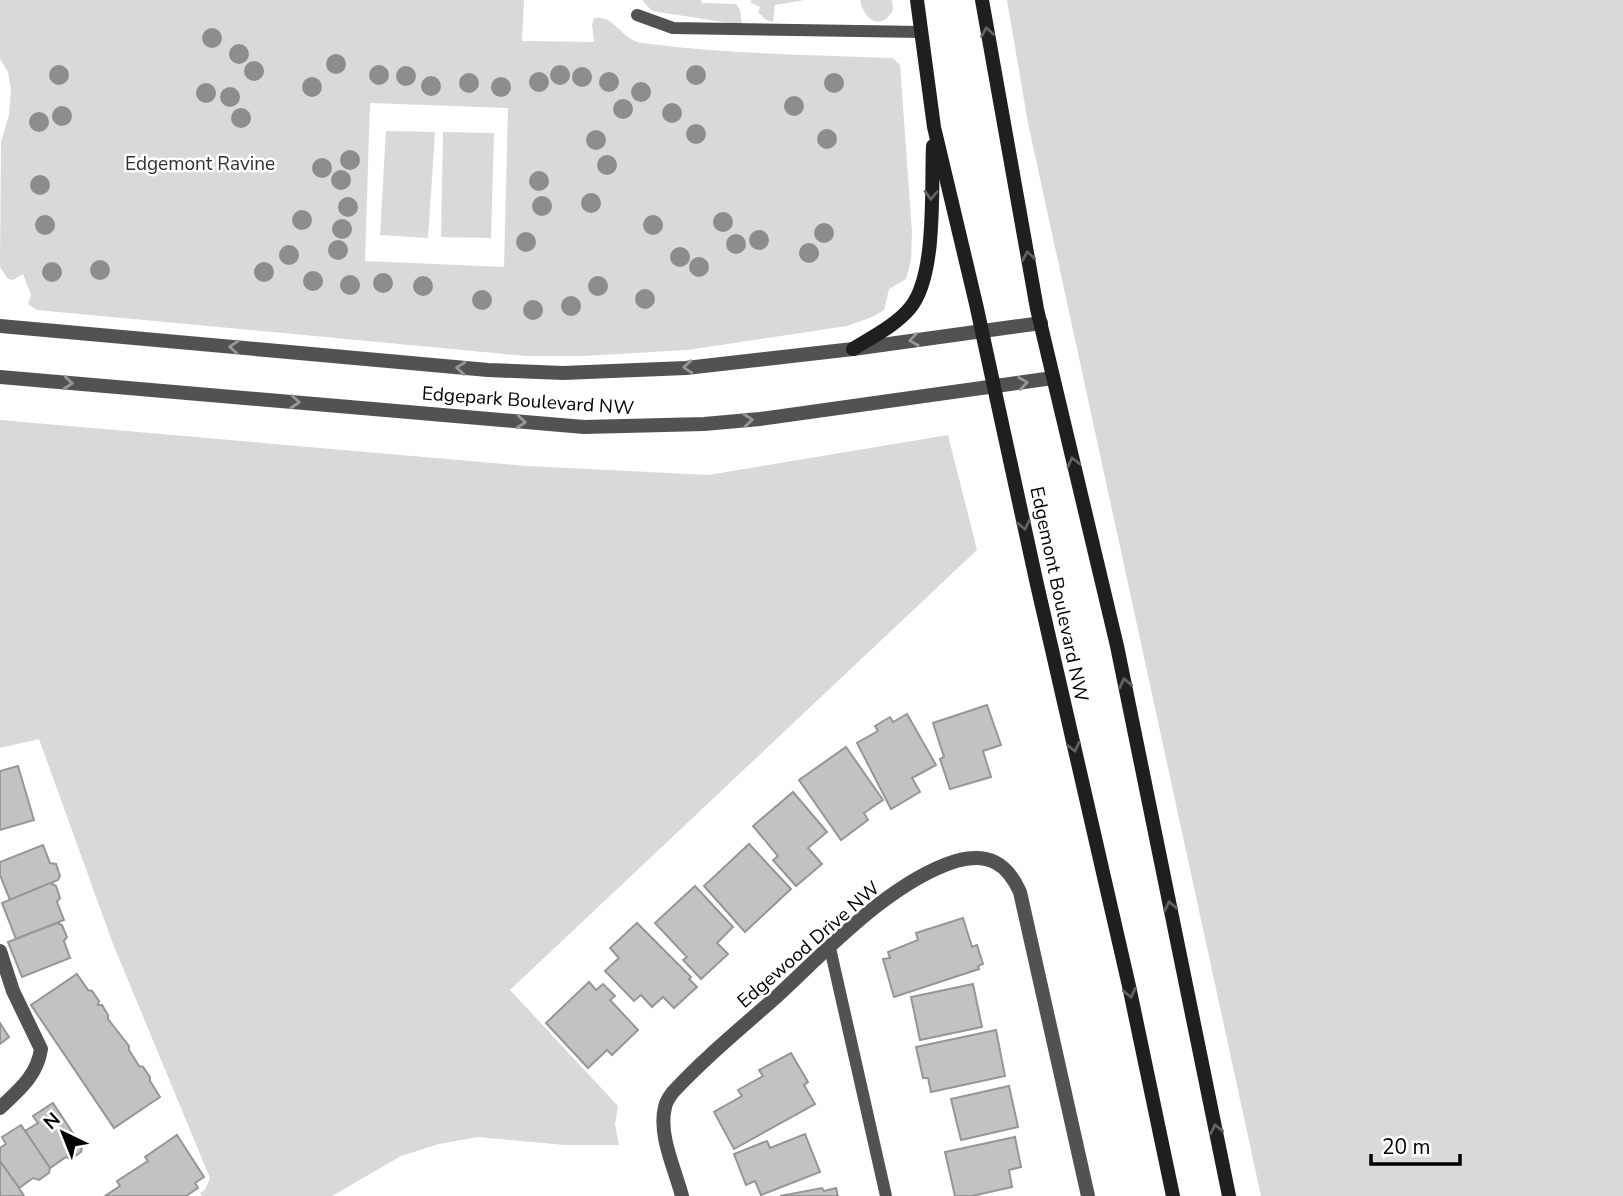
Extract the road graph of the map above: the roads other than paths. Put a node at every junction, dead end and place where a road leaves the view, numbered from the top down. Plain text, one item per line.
1 (917, 0) edge
2 (982, 0) edge
3 (637, 15) dead end
4 (922, 32) junction
5 (934, 127) junction
6 (1041, 323) junction
7 (0, 326) edge
8 (981, 331) junction
9 (853, 349) junction
10 (0, 377) edge
11 (1053, 378) junction
12 (994, 387) junction
13 (830, 948) junction
14 (0, 951) edge
15 (0, 1108) edge
16 (682, 1196) edge
17 (886, 1196) edge
18 (1087, 1196) edge
19 (1173, 1196) edge
20 (1229, 1196) edge

1 - 4 main road, Edgemont Boulevard NW
6 -> 2 main road
3 - 4 lane
4 - 5 main road, Edgemont Boulevard NW
5 - 8 main road, Edgemont Boulevard NW
5 -> 9 main road
6 - 8 street, Edgepark Boulevard NW
6 - 11 main road
9 -> 7 street, Edgepark Boulevard NW
8 -> 9 street, Edgepark Boulevard NW
8 - 12 main road, Edgemont Boulevard NW
10 -> 12 street, Edgepark Boulevard NW
12 -> 11 street, Edgepark Boulevard NW
20 -> 11 main road
12 -> 19 main road, Edgemont Boulevard NW
13 - 16 street, Edgewood Drive NW
13 - 17 lane
13 - 18 street, Edgewood Drive NW
14 - 15 street

